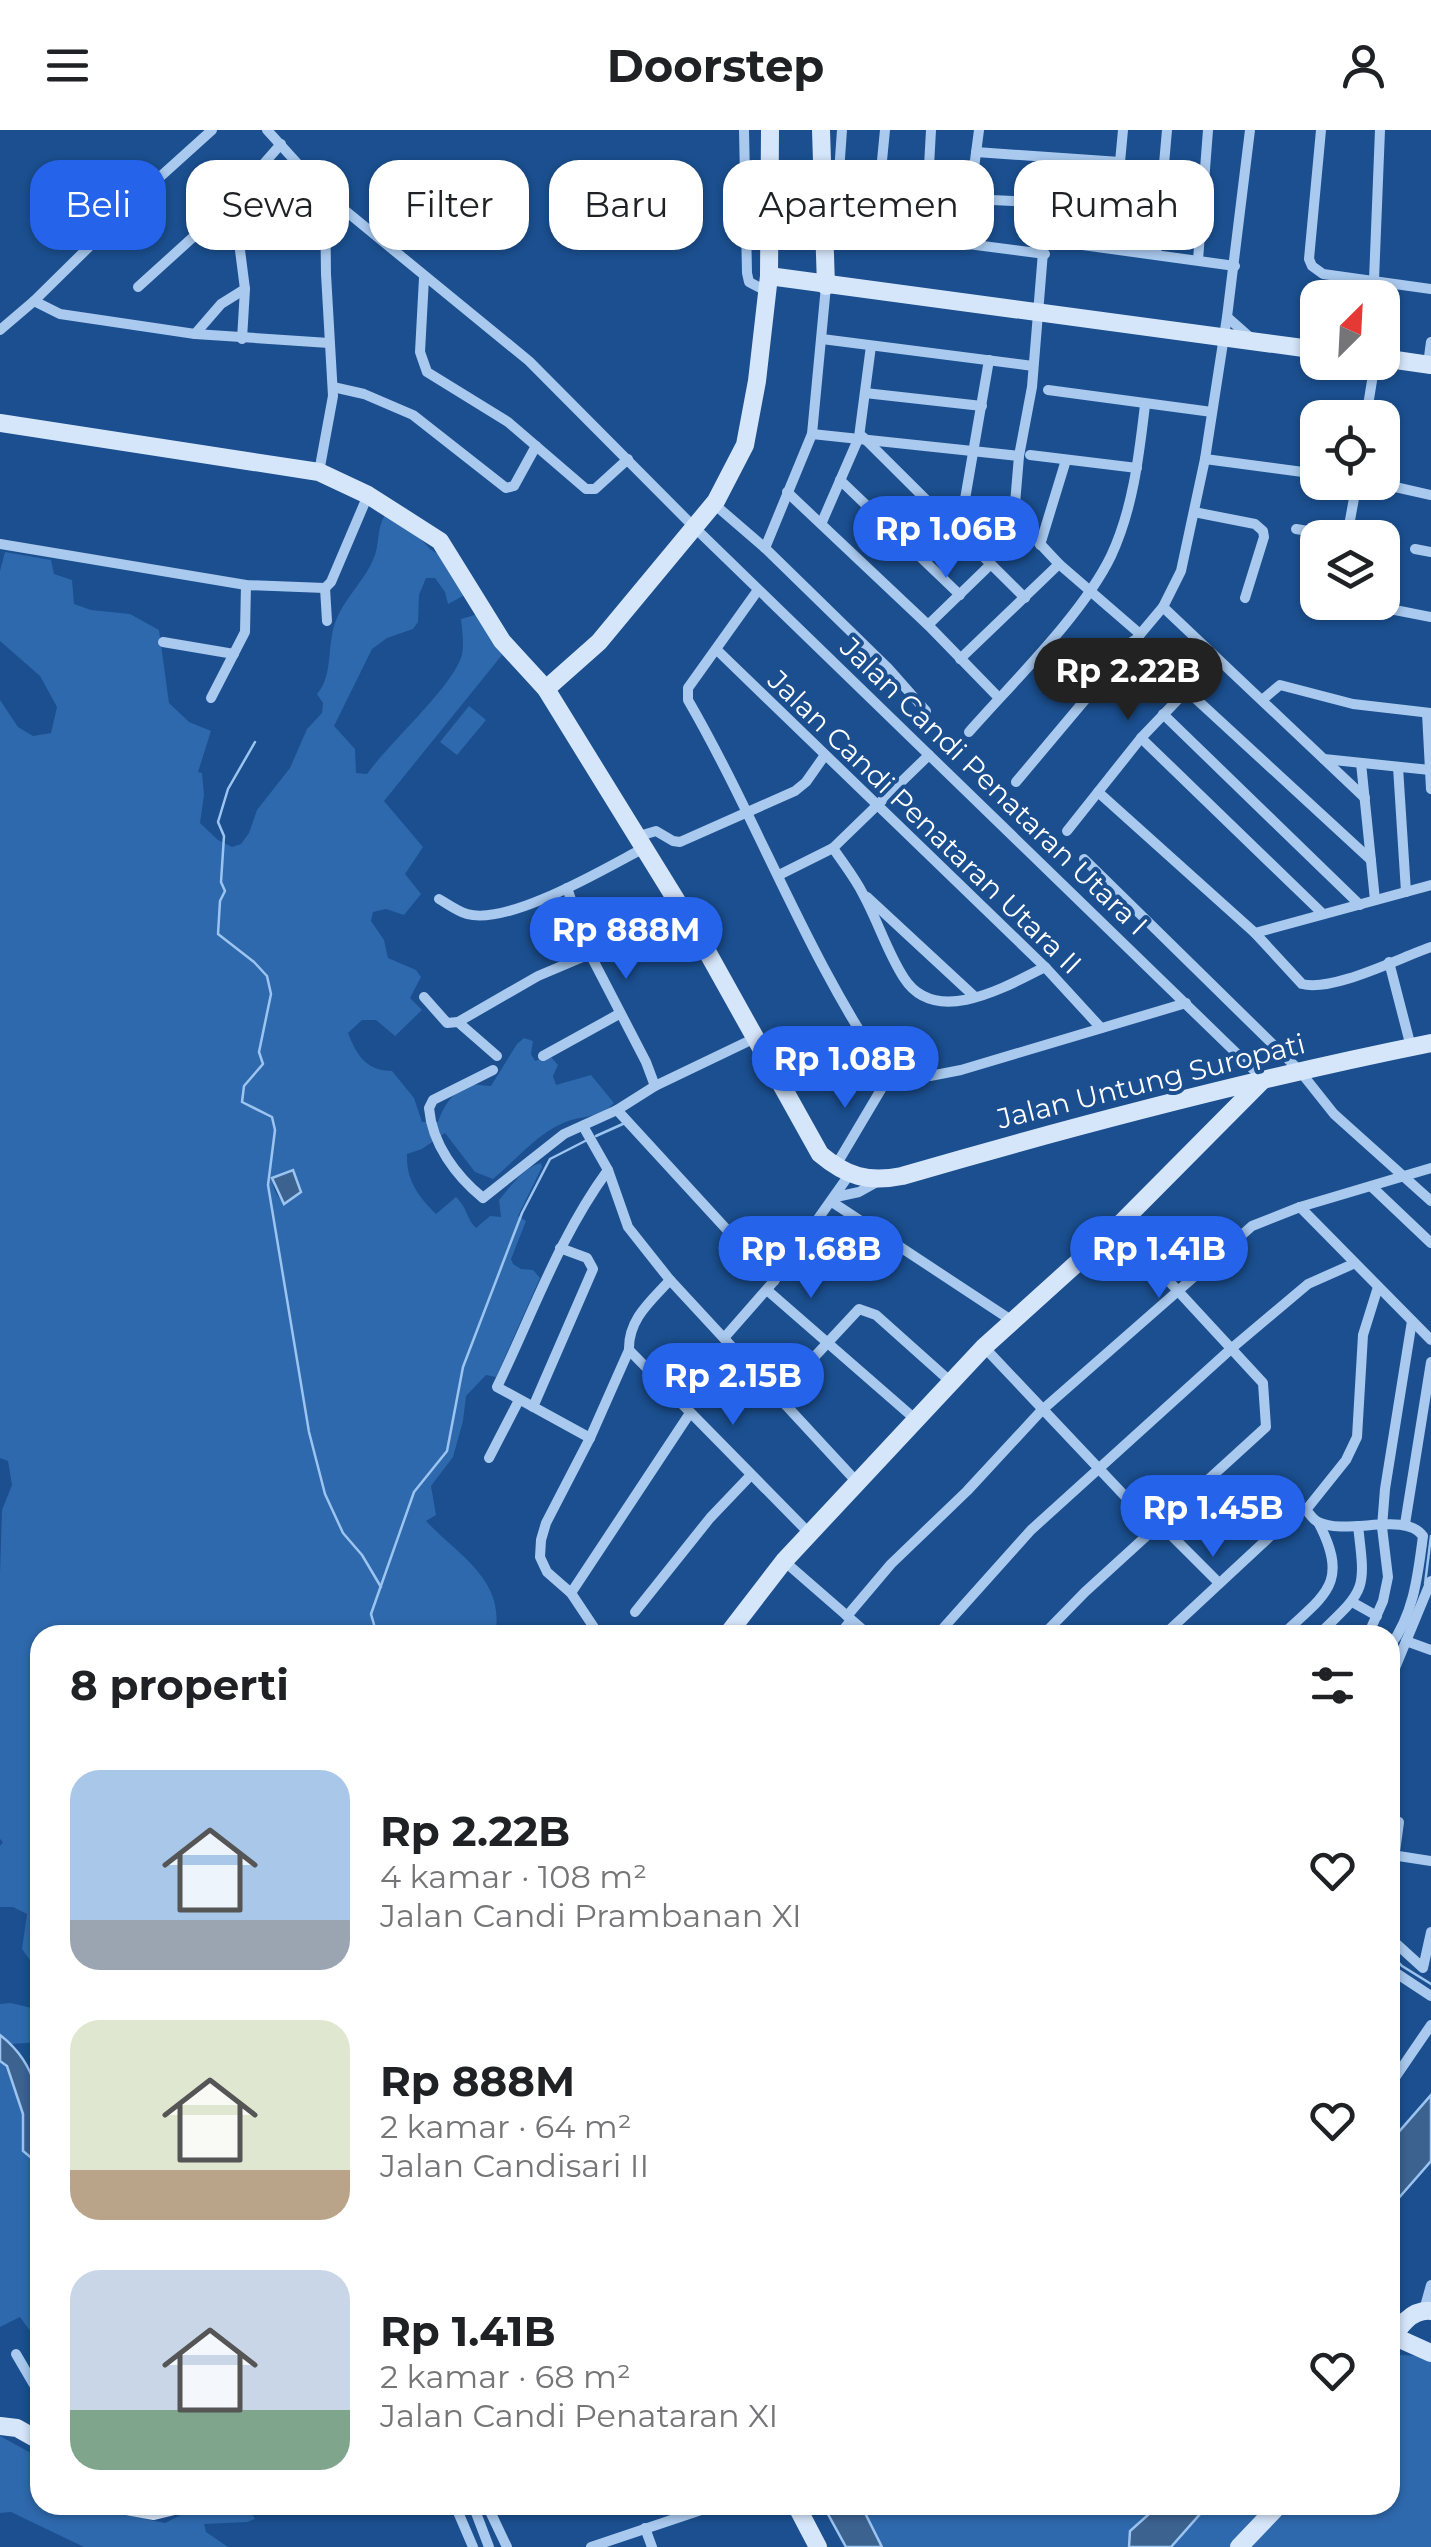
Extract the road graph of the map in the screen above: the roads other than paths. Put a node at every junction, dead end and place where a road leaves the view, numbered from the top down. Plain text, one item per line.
1 (212, 130) edge
2 (267, 130) edge
3 (744, 130) edge
4 (770, 130) edge
5 (822, 130) edge
6 (842, 130) edge
7 (886, 130) edge
8 (930, 130) edge
9 (979, 130) edge
10 (1123, 130) edge
11 (1167, 130) edge
12 (1208, 130) edge
13 (1250, 130) edge
14 (1322, 130) edge
15 (1380, 130) edge
16 (281, 144) junction
17 (976, 152) junction
18 (266, 160) edge
19 (295, 160) edge
20 (744, 160) edge
21 (826, 160) edge
22 (838, 160) edge
23 (883, 160) edge
24 (929, 160) edge
25 (975, 160) edge
26 (1091, 160) edge
27 (1120, 160) edge
28 (349, 214) edge
29 (186, 244) edge
30 (994, 248) edge
31 (240, 250) edge
32 (327, 250) edge
33 (746, 250) joint
34 (829, 250) edge
35 (1045, 250) edge
36 (1127, 250) edge
37 (770, 251) junction
38 (1045, 254) junction
39 (1156, 254) junction
40 (1198, 260) junction
41 (1235, 266) junction
42 (424, 278) junction
43 (1374, 280) joint
44 (769, 284) junction
45 (1400, 284) edge
46 (826, 286) junction
47 (138, 287) dead end
48 (245, 289) junction
49 (1431, 289) edge
50 (34, 302) junction
51 (1039, 311) junction
52 (1227, 317) junction
53 (0, 330) edge
54 (194, 334) junction
55 (242, 338) junction
56 (1224, 338) junction
57 (822, 340) junction
58 (1256, 342) junction
59 (1431, 342) edge
60 (329, 343) junction
61 (871, 346) junction
62 (1300, 348) edge
63 (988, 360) junction
64 (1400, 361) edge
65 (1430, 365) edge
66 (1033, 366) junction
67 (333, 387) junction
68 (1048, 390) dead end
69 (865, 393) junction
70 (1144, 404) junction
71 (982, 406) junction
72 (1212, 412) junction
73 (0, 423) edge
74 (812, 434) junction
75 (861, 437) junction
76 (536, 446) junction
77 (974, 450) junction
78 (1024, 456) junction
79 (628, 458) junction
80 (1204, 459) junction
81 (1066, 460) junction
82 (1137, 468) junction
83 (1300, 471) edge
84 (319, 472) junction
85 (840, 480) junction
86 (1400, 488) edge
87 (787, 492) junction
88 (368, 494) junction
89 (1431, 495) edge
90 (1354, 500) edge
91 (714, 504) junction
92 (1194, 512) junction
93 (822, 522) junction
94 (693, 526) junction
95 (1296, 529) dead end
96 (959, 534) junction
97 (0, 544) edge
98 (1040, 545) junction
99 (765, 548) junction
100 (1416, 549) dead end
101 (1431, 552) edge
102 (1059, 564) junction
103 (990, 565) junction
104 (246, 584) junction
105 (325, 588) junction
106 (758, 590) junction
107 (1090, 592) junction
108 (960, 595) junction
109 (1025, 598) junction
110 (1245, 598) dead end
111 (1163, 607) junction
112 (1400, 611) edge
113 (1431, 617) edge
114 (326, 620) dead end
115 (928, 624) junction
116 (1136, 638) junction
117 (163, 642) dead end
118 (717, 650) junction
119 (234, 654) junction
120 (960, 659) junction
121 (546, 690) junction
122 (1187, 690) junction
123 (211, 698) dead end
124 (998, 698) junction
125 (1262, 700) junction
126 (926, 712) dead end
127 (1429, 713) edge
128 (1164, 714) junction
129 (970, 732) dead end
130 (1141, 738) junction
131 (825, 755) junction
132 (930, 755) junction
133 (1324, 759) junction
134 (1361, 764) junction
135 (1398, 767) junction
136 (1430, 770) edge
137 (1016, 782) dead end
138 (1101, 789) junction
139 (1431, 789) edge
140 (1365, 798) junction
141 (878, 806) junction
142 (747, 811) junction
143 (1066, 831) dead end
144 (638, 843) junction
145 (834, 848) junction
146 (1084, 859) dead end
147 (1371, 860) junction
148 (780, 875) junction
149 (1431, 886) edge
150 (567, 888) junction
151 (1406, 892) junction
152 (863, 894) junction
153 (440, 899) dead end
154 (1375, 900) junction
155 (1360, 904) junction
156 (1323, 914) junction
157 (1255, 933) junction
158 (1431, 947) edge
159 (590, 954) junction
160 (1389, 962) junction
161 (1045, 967) junction
162 (424, 996) dead end
163 (976, 997) junction
164 (1186, 1004) junction
165 (619, 1014) junction
166 (458, 1022) junction
167 (1101, 1028) junction
168 (754, 1038) junction
169 (1431, 1043) edge
170 (1411, 1047) junction
171 (497, 1056) dead end
172 (543, 1056) dead end
173 (493, 1070) dead end
174 (1299, 1070) junction
175 (890, 1076) junction
176 (1263, 1079) junction
177 (655, 1086) junction
178 (623, 1119) junction
179 (588, 1134) junction
180 (1431, 1168) edge
181 (608, 1170) junction
182 (842, 1171) junction
183 (1402, 1175) junction
184 (878, 1181) junction
185 (1372, 1188) junction
186 (834, 1199) junction
187 (1431, 1201) edge
188 (1300, 1207) junction
189 (1118, 1226) junction
190 (1431, 1243) edge
191 (560, 1248) junction
192 (1354, 1264) junction
193 (670, 1280) junction
194 (771, 1285) junction
195 (1378, 1287) junction
196 (1178, 1292) junction
197 (1412, 1320) junction
198 (1014, 1322) junction
199 (724, 1338) junction
200 (1431, 1340) edge
201 (828, 1343) junction
202 (984, 1347) junction
203 (1232, 1348) junction
204 (629, 1350) junction
205 (1431, 1362) edge
206 (951, 1382) junction
207 (778, 1397) junction
208 (520, 1400) junction
209 (532, 1407) junction
210 (1041, 1411) junction
211 (690, 1413) junction
212 (915, 1420) junction
213 (590, 1438) junction
214 (489, 1458) dead end
215 (1098, 1470) junction
216 (751, 1475) junction
217 (856, 1481) junction
218 (1292, 1517) dead end
219 (1318, 1522) junction
220 (1404, 1524) junction
221 (1358, 1526) junction
222 (1158, 1527) junction
223 (1382, 1527) junction
224 (809, 1533) junction
225 (784, 1560) junction
226 (1219, 1583) junction
227 (1430, 1588) edge
228 (571, 1594) junction
229 (1352, 1602) junction
230 (635, 1612) dead end
231 (1377, 1616) junction
232 (849, 1618) junction
233 (592, 1625) edge
234 (735, 1625) edge
235 (844, 1625) edge
236 (857, 1625) edge
237 (947, 1625) edge
238 (1054, 1625) edge
239 (1175, 1625) edge
240 (1292, 1625) edge
241 (1328, 1625) edge
242 (1373, 1625) edge
243 (1400, 1631) edge
244 (1406, 1641) junction
245 (1431, 1650) edge
246 (1400, 1656) edge
247 (1400, 1856) edge
248 (1431, 1861) edge
249 (1431, 1932) edge
250 (1400, 1948) edge
251 (1400, 1976) edge
252 (1431, 1996) edge
253 (1431, 2025) edge
254 (1400, 2070) edge
255 (1431, 2285) edge
256 (1427, 2311) edge
257 (1400, 2329) edge
258 (1400, 2342) edge
259 (1431, 2353) edge
260 (16, 2354) dead end
261 (30, 2378) edge
262 (0, 2426) edge
263 (30, 2435) edge
264 (460, 2515) edge
265 (478, 2515) edge
266 (492, 2515) edge
267 (685, 2515) edge
268 (801, 2515) edge
269 (1269, 2515) edge
270 (484, 2526) junction
271 (645, 2528) junction
272 (470, 2534) junction
273 (474, 2547) edge
274 (490, 2547) edge
275 (506, 2547) edge
276 (591, 2547) edge
277 (652, 2547) edge
278 (818, 2547) edge
279 (1239, 2547) edge

1 - 50 street
2 - 16 street, Jalan Candi Penataran Utara I
3 - 20 street
4 - 37 main road
5 - 21 main road
6 - 22 street
7 - 23 street
8 - 24 street
9 - 17 street
10 - 27 street
11 - 39 street
12 - 40 street
13 - 41 street
14 - 43 street
15 - 43 street
16 - 18 street
16 - 19 street, Jalan Candi Penataran Utara I
17 - 25 street
17 - 26 street
28 - 42 street, Jalan Candi Penataran Utara I
29 - 47 street
30 - 38 street
31 - 48 street
32 - 60 street
33 - 37 street
33 - 44 street
34 - 46 main road
35 - 38 street
36 - 39 street
37 - 44 main road
38 - 51 street
39 - 40 street
40 - 41 street
41 - 52 street
42 - 76 street
42 - 79 street, Jalan Candi Penataran Utara I
44 - 46 main road
44 - 91 main road
45 - 49 street
46 - 51 main road
46 - 57 street
48 - 54 street
48 - 55 street
50 - 53 street
50 - 54 street
51 - 56 main road
51 - 66 street
52 - 56 street
52 - 58 street
54 - 55 street
55 - 60 street
56 - 58 main road
56 - 72 street
57 - 61 street
57 - 74 street
58 - 62 main road
59 - 65 street
60 - 67 street
61 - 63 street
61 - 69 street
63 - 66 street
63 - 71 street
64 - 65 main road
66 - 78 street
67 - 76 street
67 - 84 street
68 - 70 street
69 - 71 street
69 - 75 street
70 - 72 street
70 - 82 street
71 - 77 street
72 - 80 street
73 - 84 main road
74 - 75 street
74 - 87 street
75 - 77 street
75 - 85 street
75 - 96 street
76 - 79 street
77 - 78 street
77 - 96 street
78 - 81 street
78 - 98 street
79 - 94 street, Jalan Candi Penataran Utara I
80 - 83 street
80 - 92 street
81 - 82 street
81 - 98 street
82 - 107 street
84 - 88 main road
85 - 93 street
85 - 108 street
86 - 89 street
87 - 93 street
87 - 99 street
88 - 105 street
88 - 121 main road
90 - 95 street
91 - 94 main road
91 - 99 street
92 - 110 street
92 - 111 street
93 - 115 street
94 - 106 street, Jalan Candi Penataran Utara I
94 - 121 main road
96 - 103 street
97 - 104 street
98 - 102 street
99 - 126 street
100 - 101 street
102 - 107 street
102 - 109 street
103 - 108 street
103 - 109 street
104 - 105 street
104 - 119 street
105 - 114 street
106 - 118 street
106 - 132 street, Jalan Candi Penataran Utara I
107 - 116 street
107 - 124 street
108 - 115 street
109 - 120 street
111 - 116 street
111 - 125 street
112 - 113 street
115 - 120 street
116 - 122 street
116 - 137 street
117 - 119 street
118 - 131 street, Jalan Candi Penataran Utara II
118 - 142 street
119 - 123 street
120 - 124 street
121 - 144 main road
122 - 128 street
122 - 147 street
124 - 129 street
125 - 127 street
125 - 133 street
127 - 136 street
128 - 130 street
128 - 155 street
130 - 138 street
130 - 156 street
131 - 141 street, Jalan Candi Penataran Utara II
131 - 142 street
132 - 141 street
132 - 164 street, Jalan Candi Penataran Utara I
133 - 134 street
133 - 140 street
134 - 135 street
134 - 140 street
135 - 136 street
135 - 151 street
136 - 139 street
138 - 143 street
138 - 157 street
140 - 147 street
141 - 145 street
141 - 161 street, Jalan Candi Penataran Utara II
142 - 144 street
142 - 148 street
144 - 150 street
144 - 168 main road
145 - 148 street
145 - 152 street
146 - 174 street
147 - 154 street
148 - 175 street
149 - 151 street
150 - 153 street
150 - 159 street
151 - 154 street
152 - 163 street
152 - 163 street
154 - 155 street
155 - 156 street
156 - 157 street
157 - 160 street
158 - 160 street
159 - 165 street
159 - 166 street
160 - 170 street
161 - 163 street
161 - 167 street, Jalan Candi Penataran Utara II
162 - 166 street
164 - 167 street
164 - 176 street, Jalan Candi Penataran Utara I
165 - 172 street
165 - 177 street
166 - 171 street
167 - 175 street
168 - 177 street
168 - 182 main road
169 - 170 main road, Jalan Untung Suropati
170 - 174 main road, Jalan Untung Suropati
173 - 179 street
174 - 176 main road, Jalan Untung Suropati
174 - 183 street
175 - 182 street
176 - 184 main road, Jalan Untung Suropati
176 - 189 main road
177 - 178 street
178 - 179 street
178 - 194 street
179 - 181 street
180 - 183 street
181 - 191 street
181 - 193 street
182 - 184 main road, Jalan Untung Suropati
182 - 186 street
183 - 185 street
183 - 187 street
184 - 186 street
185 - 188 street
185 - 190 street
186 - 194 street
186 - 198 street
188 - 192 street
188 - 196 street
189 - 196 street
189 - 198 main road
191 - 208 street
191 - 209 street
192 - 195 street
192 - 203 street
193 - 199 street
193 - 204 street
194 - 199 street
194 - 201 street
195 - 197 street
195 - 219 street
196 - 203 street
196 - 210 street
197 - 200 street
197 - 223 street
198 - 202 main road
199 - 207 street
201 - 206 street
201 - 207 street
201 - 212 street
202 - 206 main road
202 - 210 street
203 - 215 street
203 - 222 street
204 - 211 street
204 - 213 street
205 - 220 street
206 - 212 main road
207 - 217 street
208 - 209 street
208 - 214 street
209 - 213 street
210 - 215 street
210 - 232 street
211 - 216 street
211 - 228 street
212 - 217 main road
213 - 228 street
215 - 222 street
215 - 237 street
216 - 224 street
216 - 230 street
217 - 224 main road
218 - 226 street
219 - 221 street
219 - 240 street
220 - 223 street
220 - 243 street
221 - 223 street
221 - 229 street
222 - 226 street
222 - 238 street
223 - 231 street
224 - 225 main road
225 - 232 street
225 - 234 main road
226 - 239 street
227 - 244 street
228 - 233 street
229 - 231 street
229 - 241 street
231 - 242 street
232 - 235 street
232 - 236 street
244 - 245 street
244 - 246 street
247 - 248 street
249 - 250 street
251 - 252 street
253 - 254 street
255 - 256 street
256 - 257 main road
258 - 259 main road
260 - 261 street
262 - 263 main road
264 - 272 street
265 - 270 street
266 - 275 street
267 - 271 street
268 - 278 main road
269 - 279 main road
270 - 272 street
270 - 274 street
271 - 276 street
271 - 277 street
272 - 273 street

